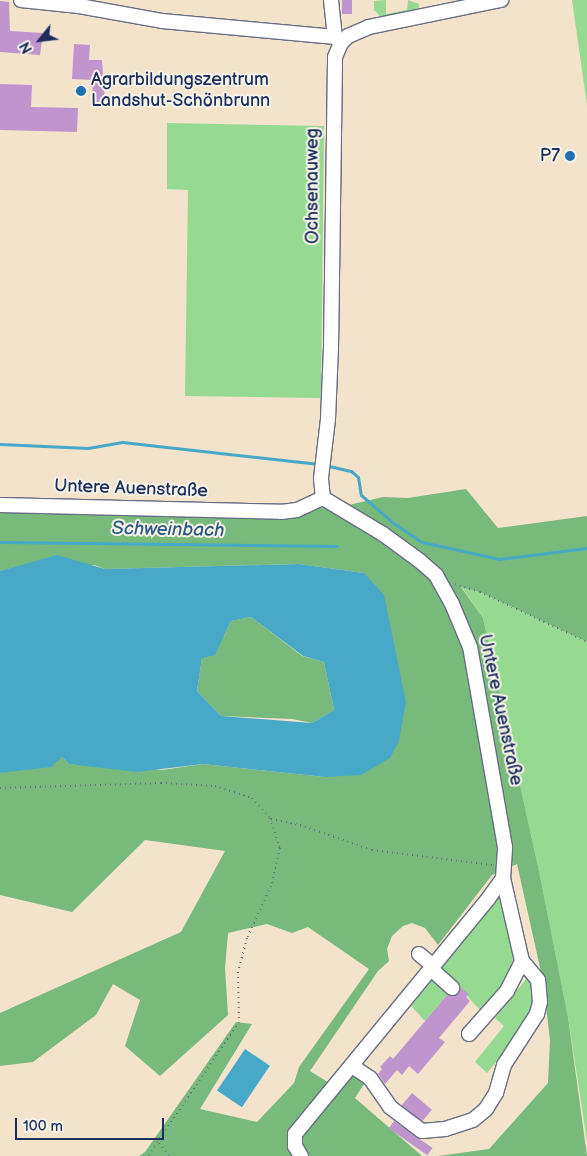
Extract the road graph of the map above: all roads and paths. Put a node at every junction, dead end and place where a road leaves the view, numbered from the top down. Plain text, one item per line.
1 (21, 0) edge
2 (331, 0) edge
3 (501, 0) edge
4 (338, 40) junction
5 (323, 498) junction
6 (0, 506) edge
7 (452, 583) dead end
8 (587, 642) edge
9 (0, 788) edge
10 (271, 819) junction
11 (503, 872) junction
12 (419, 954) dead end
13 (522, 961) junction
14 (431, 966) junction
15 (452, 988) dead end
16 (469, 1034) dead end
17 (352, 1066) junction
18 (160, 1143) junction
19 (148, 1156) edge
20 (170, 1156) edge
21 (301, 1156) edge

1 - 4 street
2 - 4 street
3 - 4 street
4 - 5 street, Ochsenauweg
5 - 6 street, Untere Auenstraße
5 - 11 street, Untere Auenstraße
7 - 8 path
9 - 10 path
10 - 11 path
10 - 18 path
11 - 13 street, Untere Auenstraße
11 - 14 street
12 - 14 street
13 - 16 street
13 - 17 street
14 - 15 street
14 - 17 street
17 - 21 street
18 - 19 path
18 - 20 path

